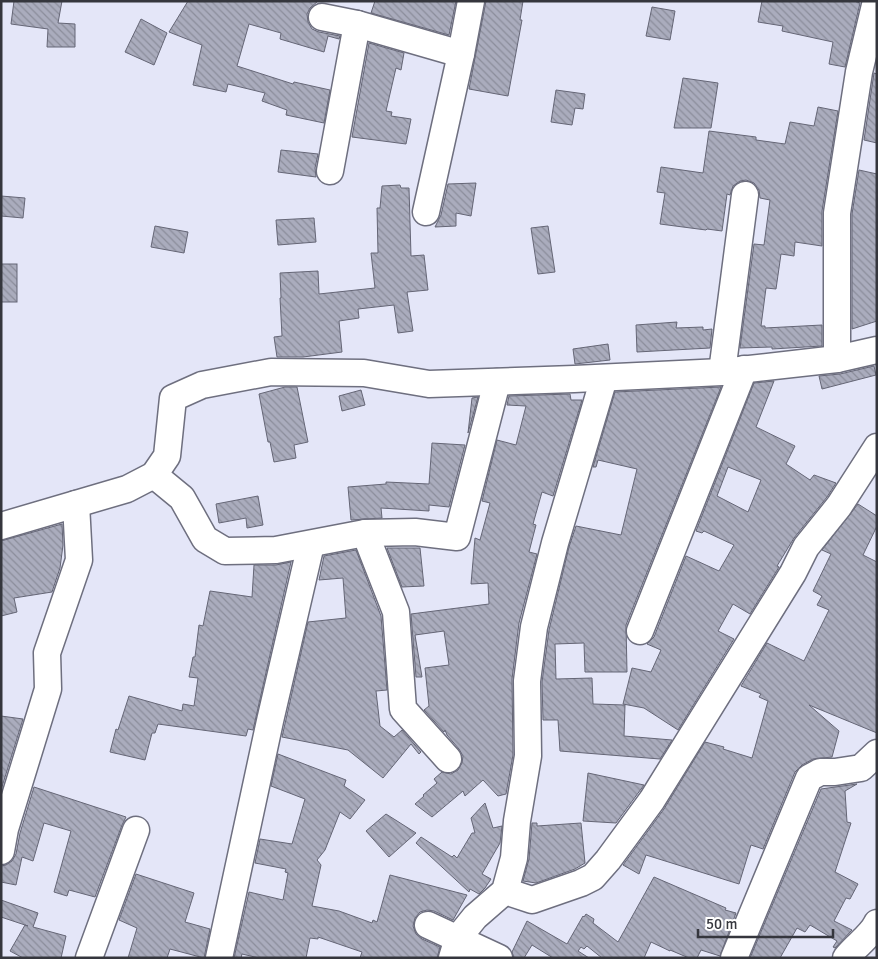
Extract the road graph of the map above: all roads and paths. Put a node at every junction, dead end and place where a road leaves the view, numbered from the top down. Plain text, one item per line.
1 (471, 1) edge
2 (876, 1) edge
3 (322, 17) dead end
4 (357, 24) junction
5 (461, 54) junction
6 (330, 171) dead end
7 (745, 195) dead end
8 (426, 212) dead end
9 (877, 350) edge
10 (837, 359) junction
11 (733, 371) junction
12 (604, 378) junction
13 (497, 382) junction
14 (877, 447) edge
15 (154, 475) junction
16 (76, 504) junction
17 (1, 526) edge
18 (365, 534) junction
19 (311, 544) junction
20 (640, 631) dead end
21 (877, 753) edge
22 (448, 759) dead end
23 (136, 830) dead end
24 (1, 851) edge
25 (505, 891) junction
26 (877, 923) edge
27 (428, 925) dead end
28 (455, 948) edge
29 (89, 958) edge
30 (219, 958) edge
31 (499, 958) edge
32 (734, 958) edge
33 (846, 958) edge

1 - 5 street
2 - 10 street
3 - 4 street
4 - 5 street
4 - 6 street
5 - 8 street
7 - 11 street
9 - 10 street
10 - 11 street
11 - 12 street
11 - 20 street
12 - 13 street
12 - 25 street
13 - 15 street
13 - 18 street
14 - 25 street
15 - 16 street
15 - 19 street
16 - 17 street
16 - 24 street
18 - 19 street
18 - 22 street
19 - 30 street
21 - 32 street
23 - 29 street
25 - 28 street
26 - 33 street
27 - 28 street
28 - 31 street

